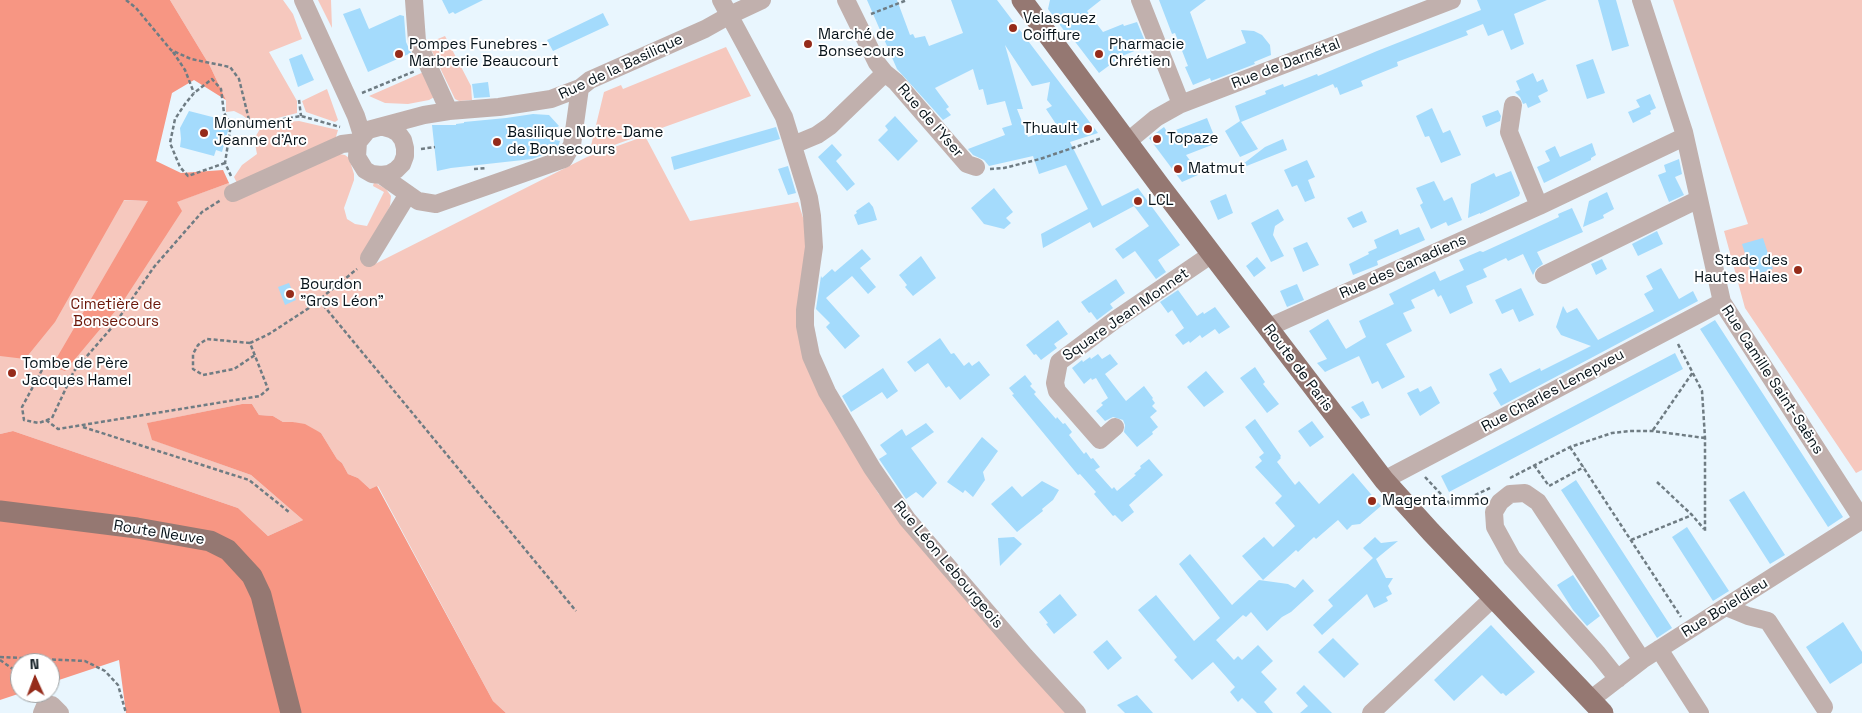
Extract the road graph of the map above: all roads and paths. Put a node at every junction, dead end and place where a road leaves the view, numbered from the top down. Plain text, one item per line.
1 (126, 0) edge
2 (304, 0) edge
3 (414, 0) edge
4 (762, 0) edge
5 (846, 0) edge
6 (907, 0) edge
7 (1022, 0) edge
8 (1140, 0) edge
9 (1452, 0) edge
10 (1641, 0) edge
11 (725, 7) edge
12 (1413, 7) edge
13 (855, 19) junction
14 (173, 51) junction
15 (428, 65) junction
16 (885, 73) junction
17 (580, 88) junction
18 (194, 93) junction
19 (361, 94) dead end
20 (299, 100) dead end
21 (1181, 104) junction
22 (1513, 105) dead end
23 (449, 111) junction
24 (301, 116) junction
25 (231, 124) junction
26 (340, 127) dead end
27 (384, 127) junction
28 (252, 128) junction
29 (1104, 137) dead end
30 (1684, 137) junction
31 (360, 138) junction
32 (1127, 142) junction
33 (793, 145) junction
34 (435, 147) dead end
35 (420, 149) dead end
36 (474, 166) dead end
37 (976, 167) joint
38 (474, 175) dead end
39 (380, 176) junction
40 (233, 193) joint
41 (408, 194) junction
42 (1699, 199) junction
43 (1538, 206) junction
44 (1212, 254) junction
45 (369, 258) joint
46 (1544, 275) dead end
47 (319, 300) junction
48 (1722, 302) junction
49 (1267, 328) junction
50 (1671, 329) junction
51 (250, 343) junction
52 (255, 354) junction
53 (42, 370) dead end
54 (1693, 372) junction
55 (46, 420) junction
56 (81, 426) junction
57 (1115, 427) dead end
58 (1653, 431) junction
59 (1705, 438) junction
60 (1570, 447) junction
61 (1413, 464) junction
62 (1534, 465) junction
63 (1584, 467) junction
64 (1384, 480) junction
65 (1502, 482) dead end
66 (1657, 482) dead end
67 (1494, 486) dead end
68 (0, 511) edge
69 (289, 512) dead end
70 (1692, 515) junction
71 (1862, 519) edge
72 (1631, 540) junction
73 (1493, 598) junction
74 (1726, 607) junction
75 (576, 611) dead end
76 (1690, 630) junction
77 (1659, 649) junction
78 (0, 659) edge
79 (1642, 660) junction
80 (1618, 679) junction
81 (1596, 706) edge
82 (1824, 707) dead end
83 (42, 713) edge
84 (60, 713) edge
85 (126, 713) edge
86 (291, 713) edge
87 (1077, 713) edge
88 (1370, 713) edge
89 (1700, 713) edge

1 - 14 path
2 - 31 street
3 - 15 street
4 - 11 street, Rue de la Basilique
5 - 13 street, Rue de l'Yser
6 - 13 path
7 - 32 main road, Route de Paris
8 - 21 street
9 - 12 street, Rue de Darnétal
10 - 30 street, Rue Camille Saint-Saëns
11 - 17 street, Rue de la Basilique
11 - 33 street, Rue Léon Lebourgeois
12 - 21 street, Rue de Darnétal
13 - 16 street, Rue de l'Yser
14 - 18 path
14 - 28 path
15 - 19 path
15 - 23 street
16 - 33 street
16 - 37 street, Rue de l'Yser
17 - 23 street, Rue de la Basilique
17 - 41 street
18 - 25 path
18 - 25 path
20 - 24 path
21 - 32 street, Rue de Darnétal
22 - 43 street
23 - 27 street, Rue de la Basilique
24 - 26 path
24 - 28 path
25 - 28 path
27 - 31 street, Rue de la Basilique
27 - 39 street
29 - 37 path
30 - 42 street, Rue Camille Saint-Saëns
30 - 43 street, Rue des Canadiens
31 - 39 street
31 - 40 street, Rue de la Basilique
32 - 44 main road, Route de Paris
33 - 87 street, Rue Léon Lebourgeois
34 - 35 path
36 - 38 path
39 - 41 street
40 - 55 path
41 - 45 street
42 - 46 street
42 - 48 street, Rue Camille Saint-Saëns
43 - 49 street, Rue des Canadiens
44 - 49 main road, Route de Paris
44 - 57 street, Square Jean Monnet
45 - 47 path
47 - 51 path
47 - 75 path
48 - 50 street, Rue Charles Lenepveu
48 - 71 street, Rue Camille Saint-Saëns
49 - 64 main road, Route de Paris
50 - 54 path
50 - 61 street, Rue Charles Lenepveu
51 - 52 path
51 - 52 path
52 - 56 path
53 - 55 path
54 - 58 path
54 - 59 path
55 - 56 path
56 - 69 path
58 - 59 path
58 - 60 path
59 - 70 path
60 - 62 path
60 - 63 path
61 - 64 street, Rue Charles Lenepveu
61 - 67 path
62 - 63 path
62 - 65 path
63 - 72 path
64 - 73 main road, Route de Paris
66 - 70 path
68 - 86 main road, Route Neuve
70 - 72 path
71 - 74 street, Rue Boieldieu
72 - 76 path
73 - 81 main road, Route de Paris
73 - 88 street
74 - 76 street, Rue Boieldieu
74 - 82 street
76 - 77 street, Rue Boieldieu
77 - 79 street, Rue Boieldieu
77 - 89 street
78 - 85 path
79 - 80 street, Rue Boieldieu
79 - 80 street
80 - 81 street, Rue Boieldieu
83 - 84 street

